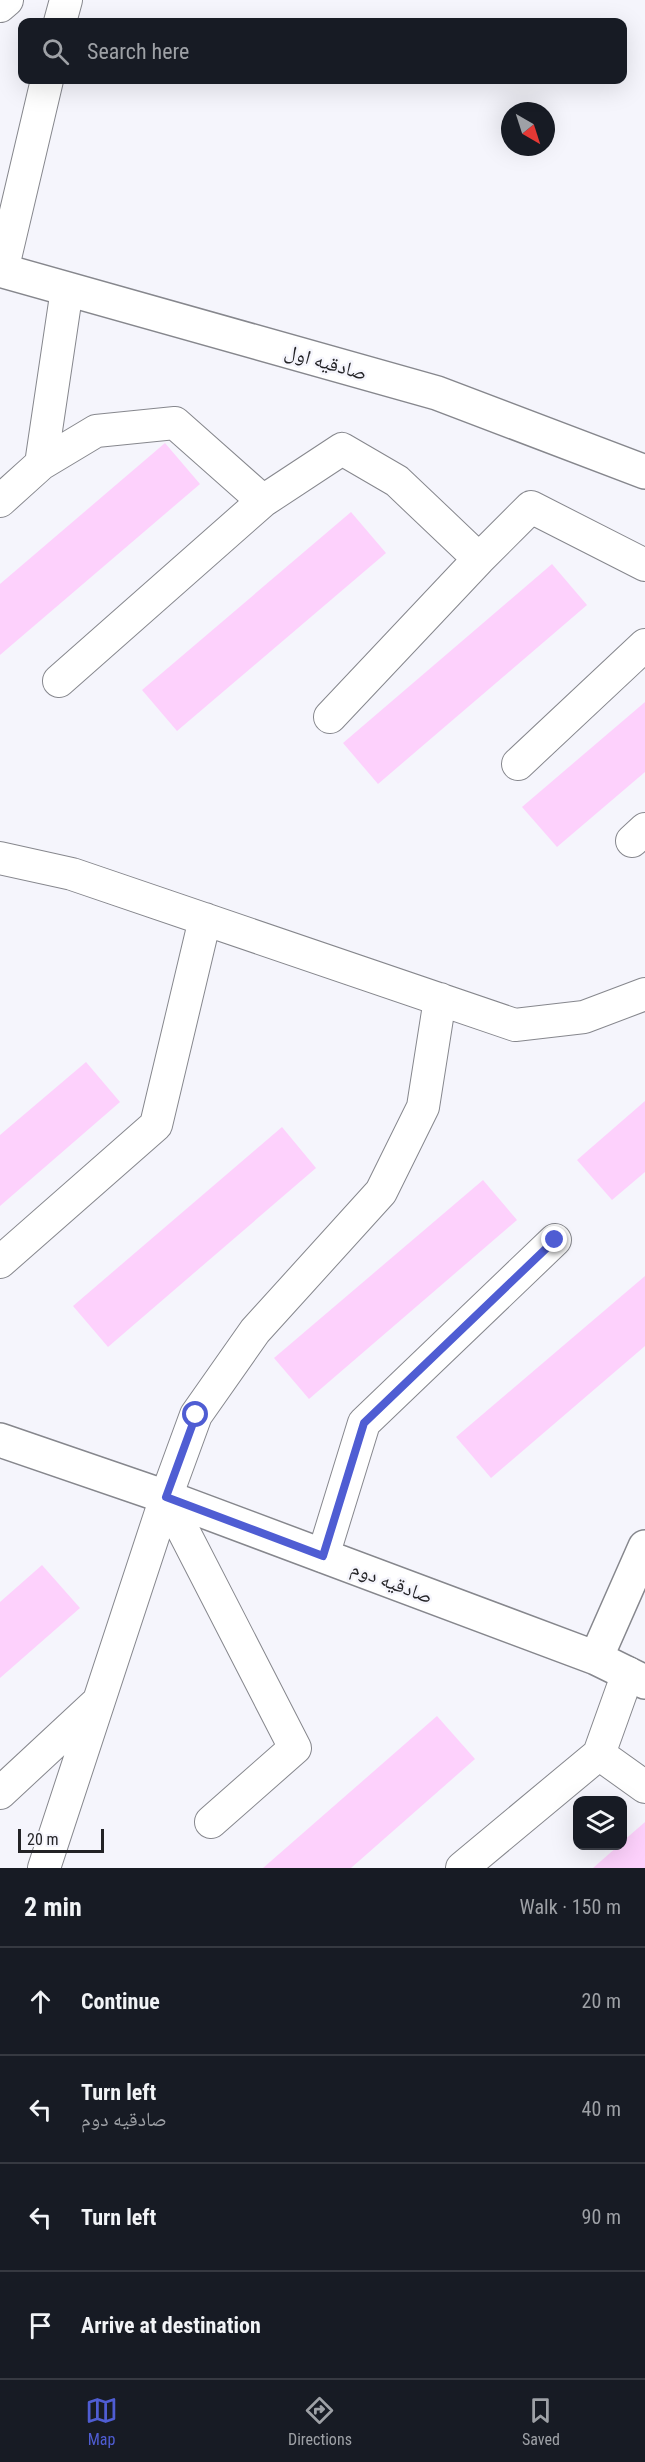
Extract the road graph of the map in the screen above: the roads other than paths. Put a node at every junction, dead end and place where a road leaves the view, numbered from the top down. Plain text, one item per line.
1 (7, 0) edge
2 (66, 0) edge
3 (0, 6) edge
4 (61, 18) edge
5 (46, 84) edge
6 (1, 270) edge
7 (68, 289) junction
8 (41, 464) junction
9 (645, 472) edge
10 (0, 501) edge
11 (263, 501) junction
12 (479, 559) junction
13 (645, 565) edge
14 (645, 645) edge
15 (59, 681) dead end
16 (330, 717) dead end
17 (518, 764) dead end
18 (2, 866) edge
19 (205, 919) junction
20 (645, 994) edge
21 (440, 999) junction
22 (555, 1240) dead end
23 (0, 1262) edge
24 (0, 1440) edge
25 (166, 1497) junction
26 (645, 1547) edge
27 (323, 1556) junction
28 (596, 1658) junction
29 (636, 1678) edge
30 (101, 1699) junction
31 (599, 1754) junction
32 (645, 1787) edge
33 (0, 1793) edge
34 (211, 1822) dead end
35 (44, 1868) edge
36 (462, 1868) edge

1 - 3 street
2 - 4 street
5 - 6 street
6 - 7 street, صادقیه اول
7 - 8 street
7 - 9 street, صادقیه اول
8 - 10 street
8 - 11 street
11 - 12 street
11 - 15 street
12 - 13 street
12 - 16 street
14 - 17 street
18 - 19 street
19 - 21 street
19 - 23 street
20 - 21 street
21 - 25 street
22 - 27 street
24 - 25 street, صادقیه دوم
25 - 27 street, صادقیه دوم
25 - 30 street
25 - 34 street
26 - 28 street
27 - 28 street, صادقیه دوم
28 - 29 street, صادقیه دوم
29 - 31 street
30 - 33 street
30 - 35 street
31 - 32 street
31 - 36 street

